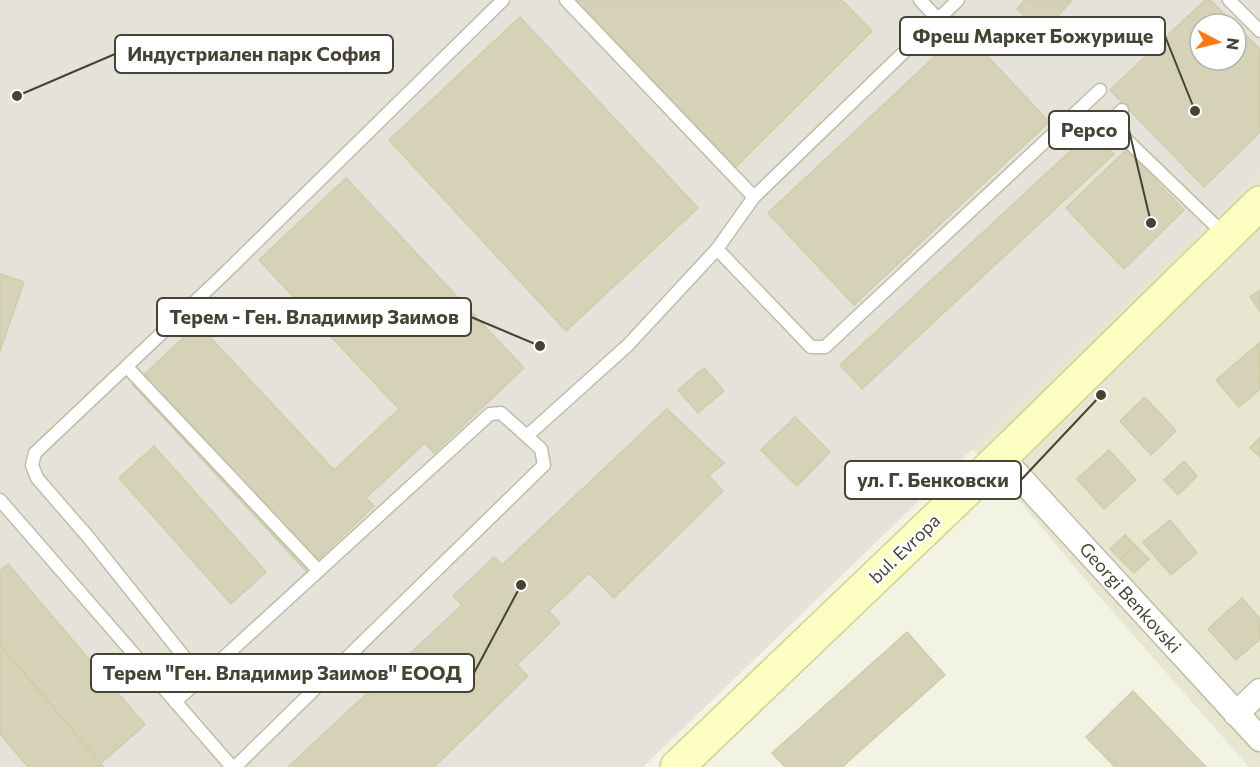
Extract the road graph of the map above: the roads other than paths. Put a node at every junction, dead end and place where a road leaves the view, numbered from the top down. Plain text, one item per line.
1 (503, 0) edge
2 (566, 0) edge
3 (920, 0) edge
4 (958, 0) edge
5 (1229, 0) edge
6 (938, 19) junction
7 (1260, 31) edge
8 (1100, 90) dead end
9 (1122, 110) dead end
10 (754, 197) junction
11 (1260, 202) edge
12 (1226, 236) junction
13 (717, 249) junction
14 (127, 367) junction
15 (528, 435) junction
16 (1001, 457) junction
17 (0, 500) edge
18 (318, 570) junction
19 (201, 678) junction
20 (1260, 691) edge
21 (175, 702) junction
22 (1236, 714) junction
23 (1260, 739) edge
24 (233, 767) edge
25 (677, 767) edge

1 - 14 lane
2 - 10 lane
3 - 6 lane
4 - 6 lane
5 - 7 lane
6 - 10 lane
8 - 13 lane
9 - 12 lane
10 - 13 lane
11 - 12 street, bul. Evropa
12 - 16 street, bul. Evropa
13 - 15 lane
14 - 18 lane
14 - 19 lane
15 - 18 lane
15 - 24 lane
16 - 22 street, Georgi Benkovski
16 - 25 street, bul. Evropa
17 - 21 lane
18 - 19 lane
19 - 21 lane
20 - 22 street
21 - 24 lane
22 - 23 street, Georgi Benkovski

